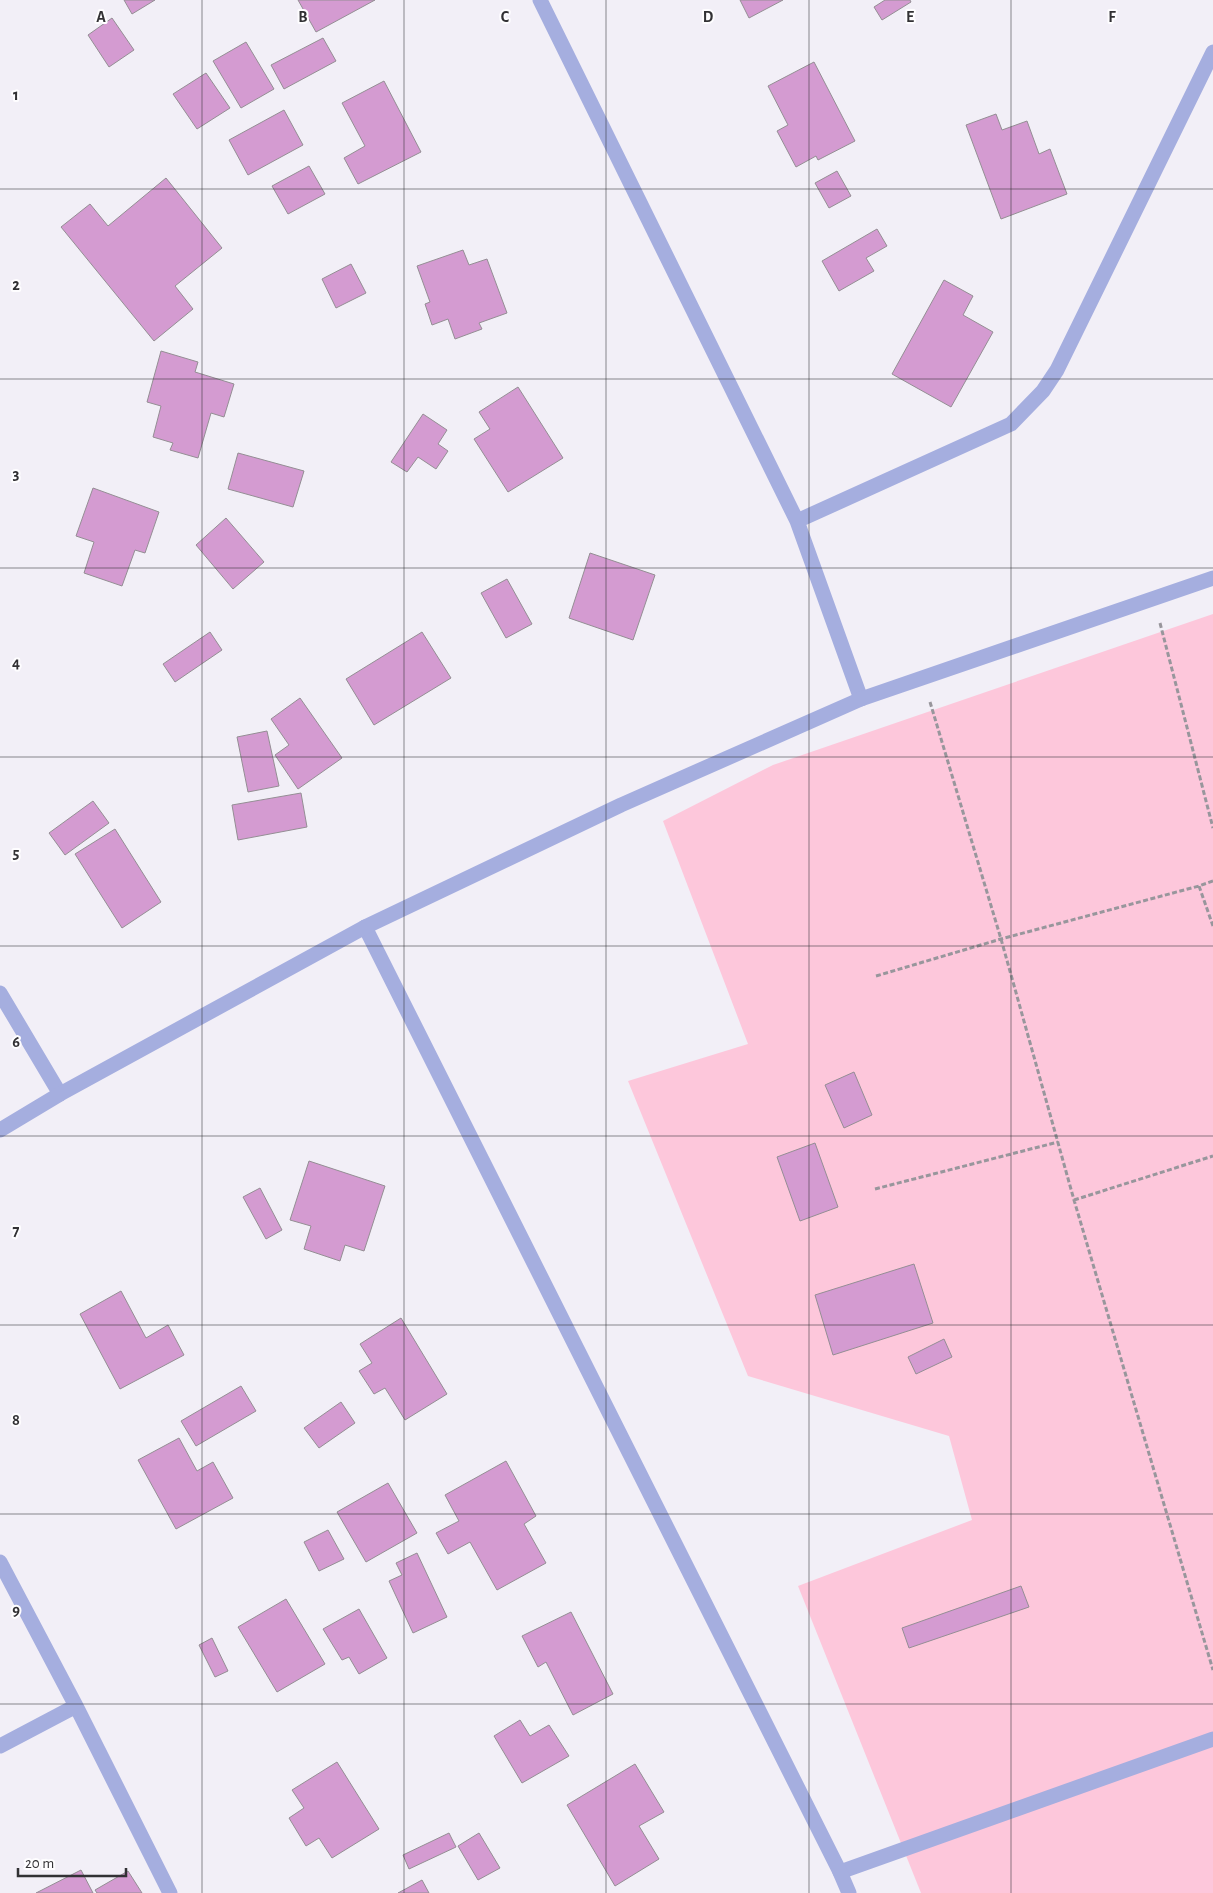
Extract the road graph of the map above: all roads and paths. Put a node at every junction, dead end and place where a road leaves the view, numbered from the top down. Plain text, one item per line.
1 (540, 0) edge
2 (1213, 52) edge
3 (797, 520) junction
4 (1213, 578) edge
5 (1153, 598) junction
6 (923, 677) junction
7 (861, 699) junction
8 (1213, 828) edge
9 (1213, 881) edge
10 (1199, 886) junction
11 (1213, 926) edge
12 (365, 927) junction
13 (1001, 939) junction
14 (876, 976) dead end
15 (0, 992) edge
16 (60, 1094) junction
17 (0, 1130) edge
18 (1058, 1142) junction
19 (1213, 1156) edge
20 (875, 1189) dead end
21 (1074, 1200) junction
22 (0, 1562) edge
23 (1213, 1670) edge
24 (76, 1706) junction
25 (1213, 1739) edge
26 (0, 1746) edge
27 (840, 1872) junction
28 (170, 1893) edge
29 (848, 1893) edge

1 - 3 street
2 - 3 street
3 - 7 street
4 - 5 street
5 - 6 street
5 - 8 path
6 - 7 street
6 - 13 path
7 - 12 street
9 - 10 path
10 - 11 path
10 - 13 path
12 - 16 street
12 - 27 street
13 - 14 path
13 - 18 path
15 - 16 street
16 - 17 street
18 - 20 path
18 - 21 path
19 - 21 path
21 - 23 path
22 - 24 street
24 - 26 street
24 - 28 street
25 - 27 street
27 - 29 street

